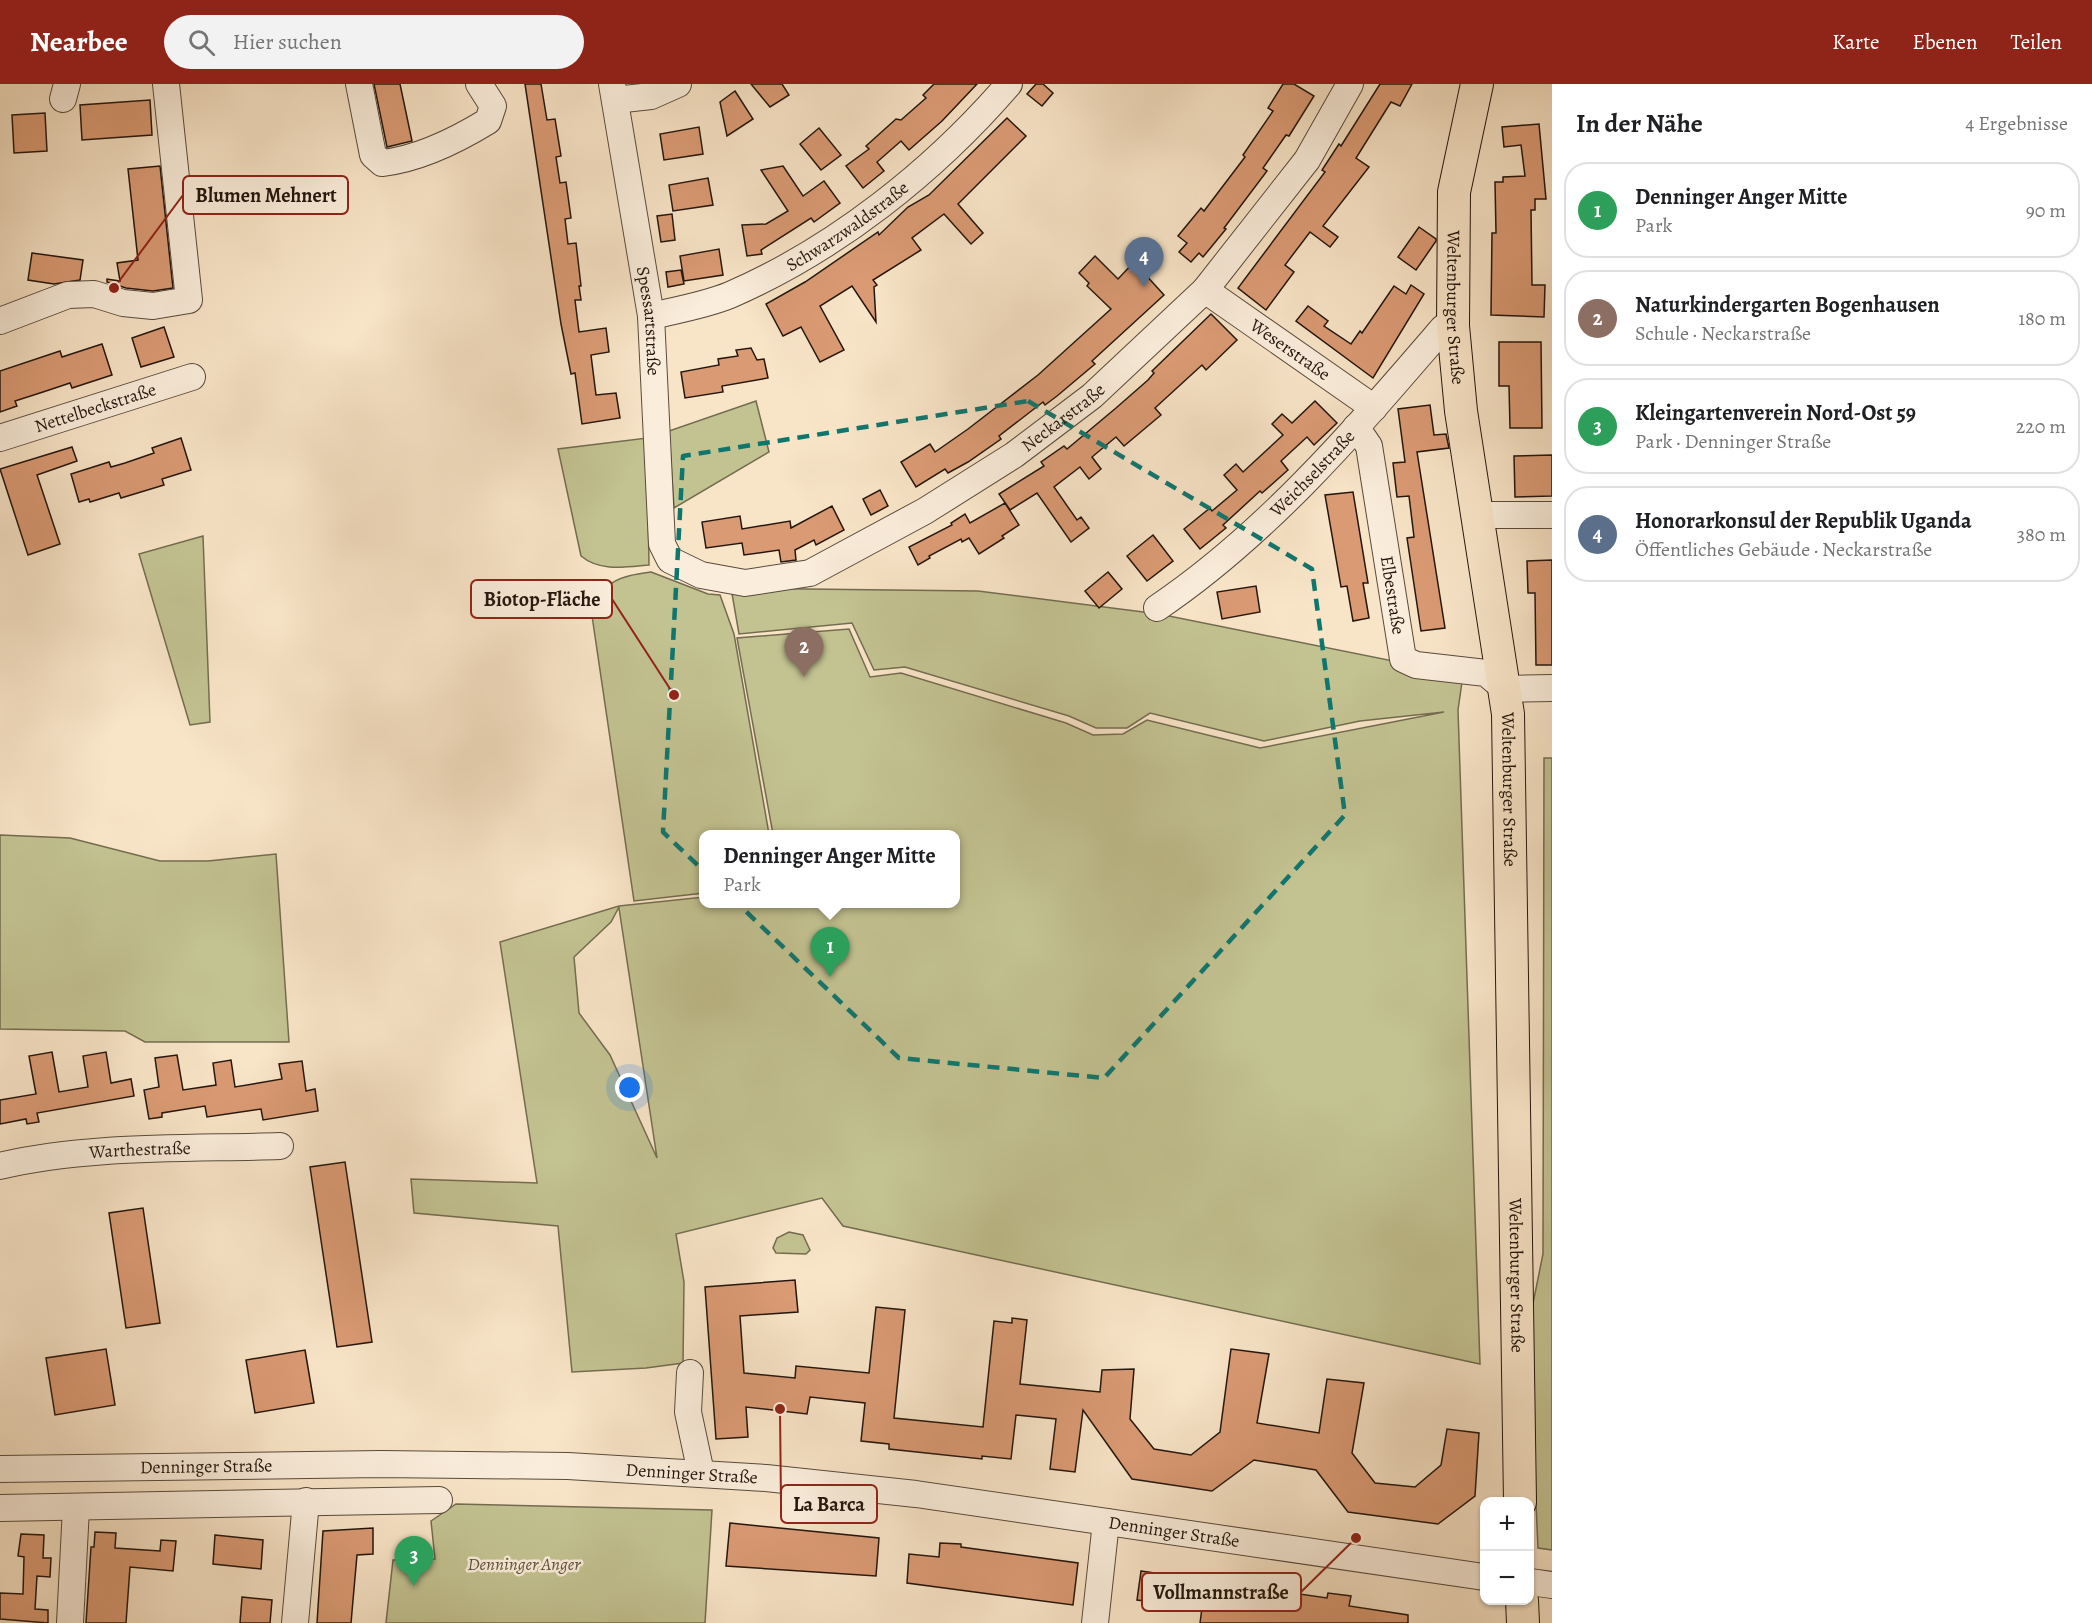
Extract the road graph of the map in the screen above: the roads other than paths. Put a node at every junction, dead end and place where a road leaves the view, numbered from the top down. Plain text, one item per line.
1 (166, 84) edge
2 (359, 84) edge
3 (479, 84) edge
4 (678, 84) edge
5 (1009, 84) edge
6 (1350, 84) edge
7 (1477, 84) edge
8 (613, 92) edge
9 (1205, 290) junction
10 (651, 316) junction
11 (0, 321) edge
12 (1453, 326) junction
13 (192, 377) dead end
14 (1374, 408) junction
15 (1356, 427) junction
16 (0, 438) edge
17 (1478, 515) junction
18 (1552, 515) edge
19 (670, 560) joint
20 (1157, 608) dead end
21 (1505, 688) junction
22 (1552, 688) edge
23 (280, 1146) dead end
24 (0, 1166) edge
25 (690, 1373) dead end
26 (0, 1469) edge
27 (701, 1473) junction
28 (1520, 1497) edge
29 (439, 1500) dead end
30 (306, 1501) junction
31 (0, 1508) edge
32 (76, 1508) junction
33 (1106, 1522) junction
34 (1480, 1576) edge
35 (1534, 1583) edge
36 (1552, 1585) edge
37 (1522, 1605) edge
38 (70, 1623) edge
39 (295, 1623) edge
40 (1095, 1623) edge
41 (1523, 1623) edge

1 - 11 street
2 - 3 street
4 - 8 street
5 - 10 street, Schwarzwaldstraße
6 - 9 street, Neckarstraße
7 - 12 main road, Weltenburger Straße
8 - 10 street, Spessartstraße
9 - 14 street, Weserstraße
9 - 19 street, Neckarstraße
10 - 19 street, Spessartstraße
12 - 14 street, Weichselstraße
12 - 17 main road, Weltenburger Straße
13 - 16 street, Nettelbeckstraße
14 - 15 street, Weichselstraße
15 - 20 street, Weichselstraße
15 - 21 street, Elbestraße
17 - 18 street
17 - 21 main road, Weltenburger Straße
21 - 22 street
21 - 28 main road, Weltenburger Straße
23 - 24 street, Warthestraße
25 - 27 street
26 - 27 street, Denninger Straße
27 - 33 street, Denninger Straße
29 - 30 street, Denninger Straße
30 - 32 street, Denninger Straße
30 - 39 street
31 - 32 street, Denninger Straße
32 - 38 street
33 - 34 street, Denninger Straße
33 - 40 street
35 - 36 street
37 - 41 main road

